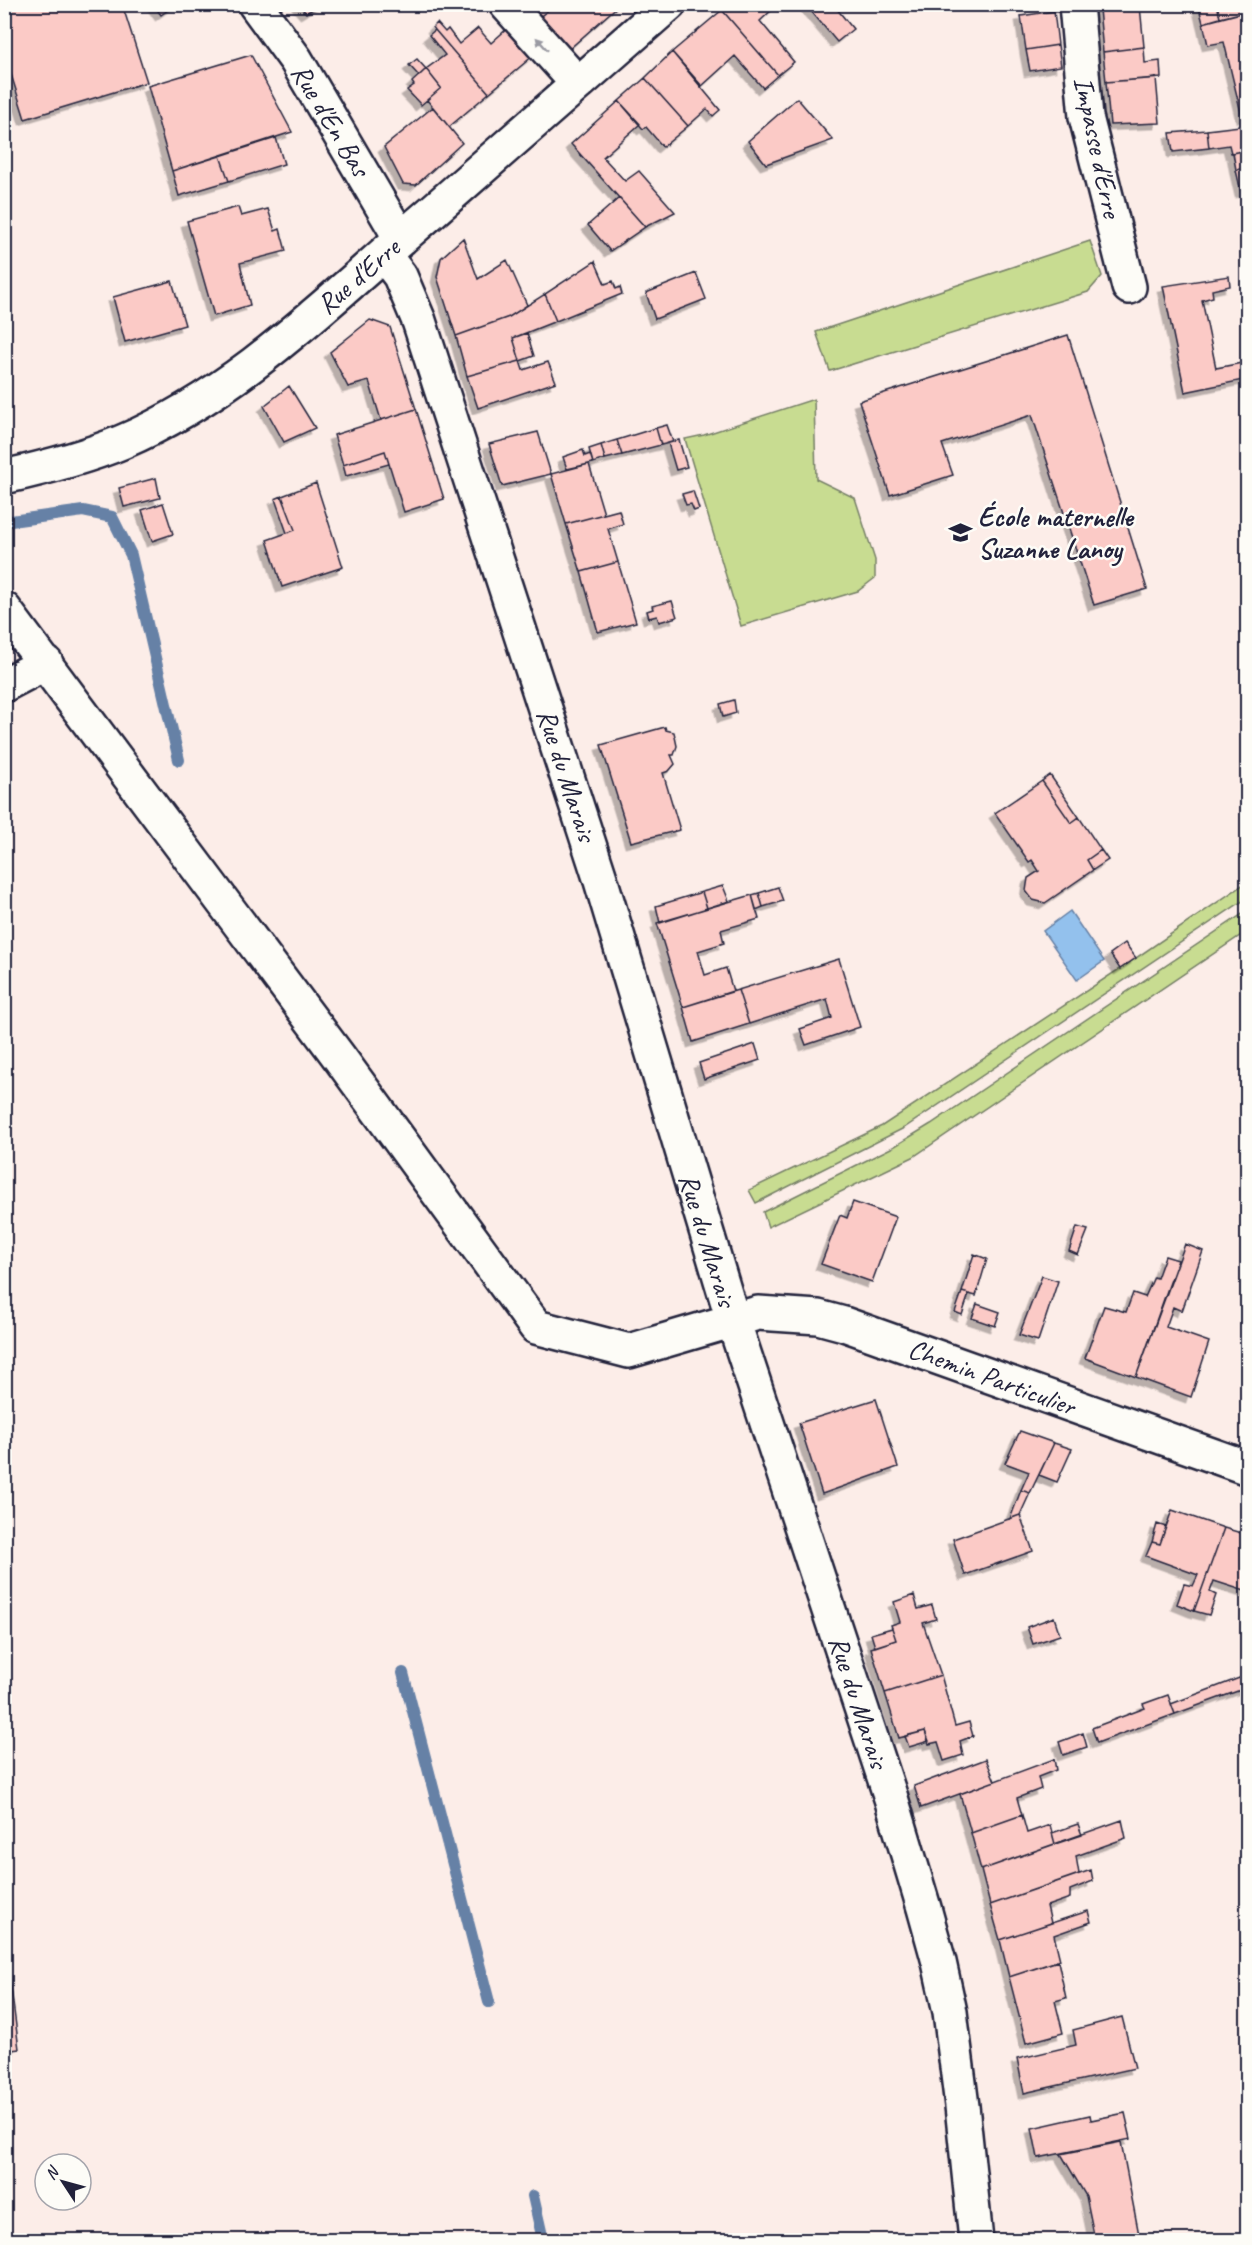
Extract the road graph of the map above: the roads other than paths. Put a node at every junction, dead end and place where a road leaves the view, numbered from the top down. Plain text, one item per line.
1 (255, 4) edge
2 (506, 4) edge
3 (669, 4) edge
4 (1076, 4) edge
5 (579, 84) junction
6 (392, 247) junction
7 (1129, 287) dead end
8 (4, 477) edge
9 (4, 609) edge
10 (46, 663) junction
11 (4, 685) edge
12 (733, 1320) junction
13 (1248, 1468) edge
14 (976, 2241) edge

1 - 6 street, Rue d'En Bas
5 -> 2 street
3 - 5 street, Rue d'Erre
4 - 7 street, Impasse d'Erre
5 - 6 street, Rue d'Erre
6 - 8 street, Rue d'Erre
6 - 12 street, Rue du Marais
9 - 10 street, Chemin Particulier
10 - 11 street
10 - 12 street, Chemin Particulier
12 - 13 street, Chemin Particulier
12 - 14 street, Rue du Marais

